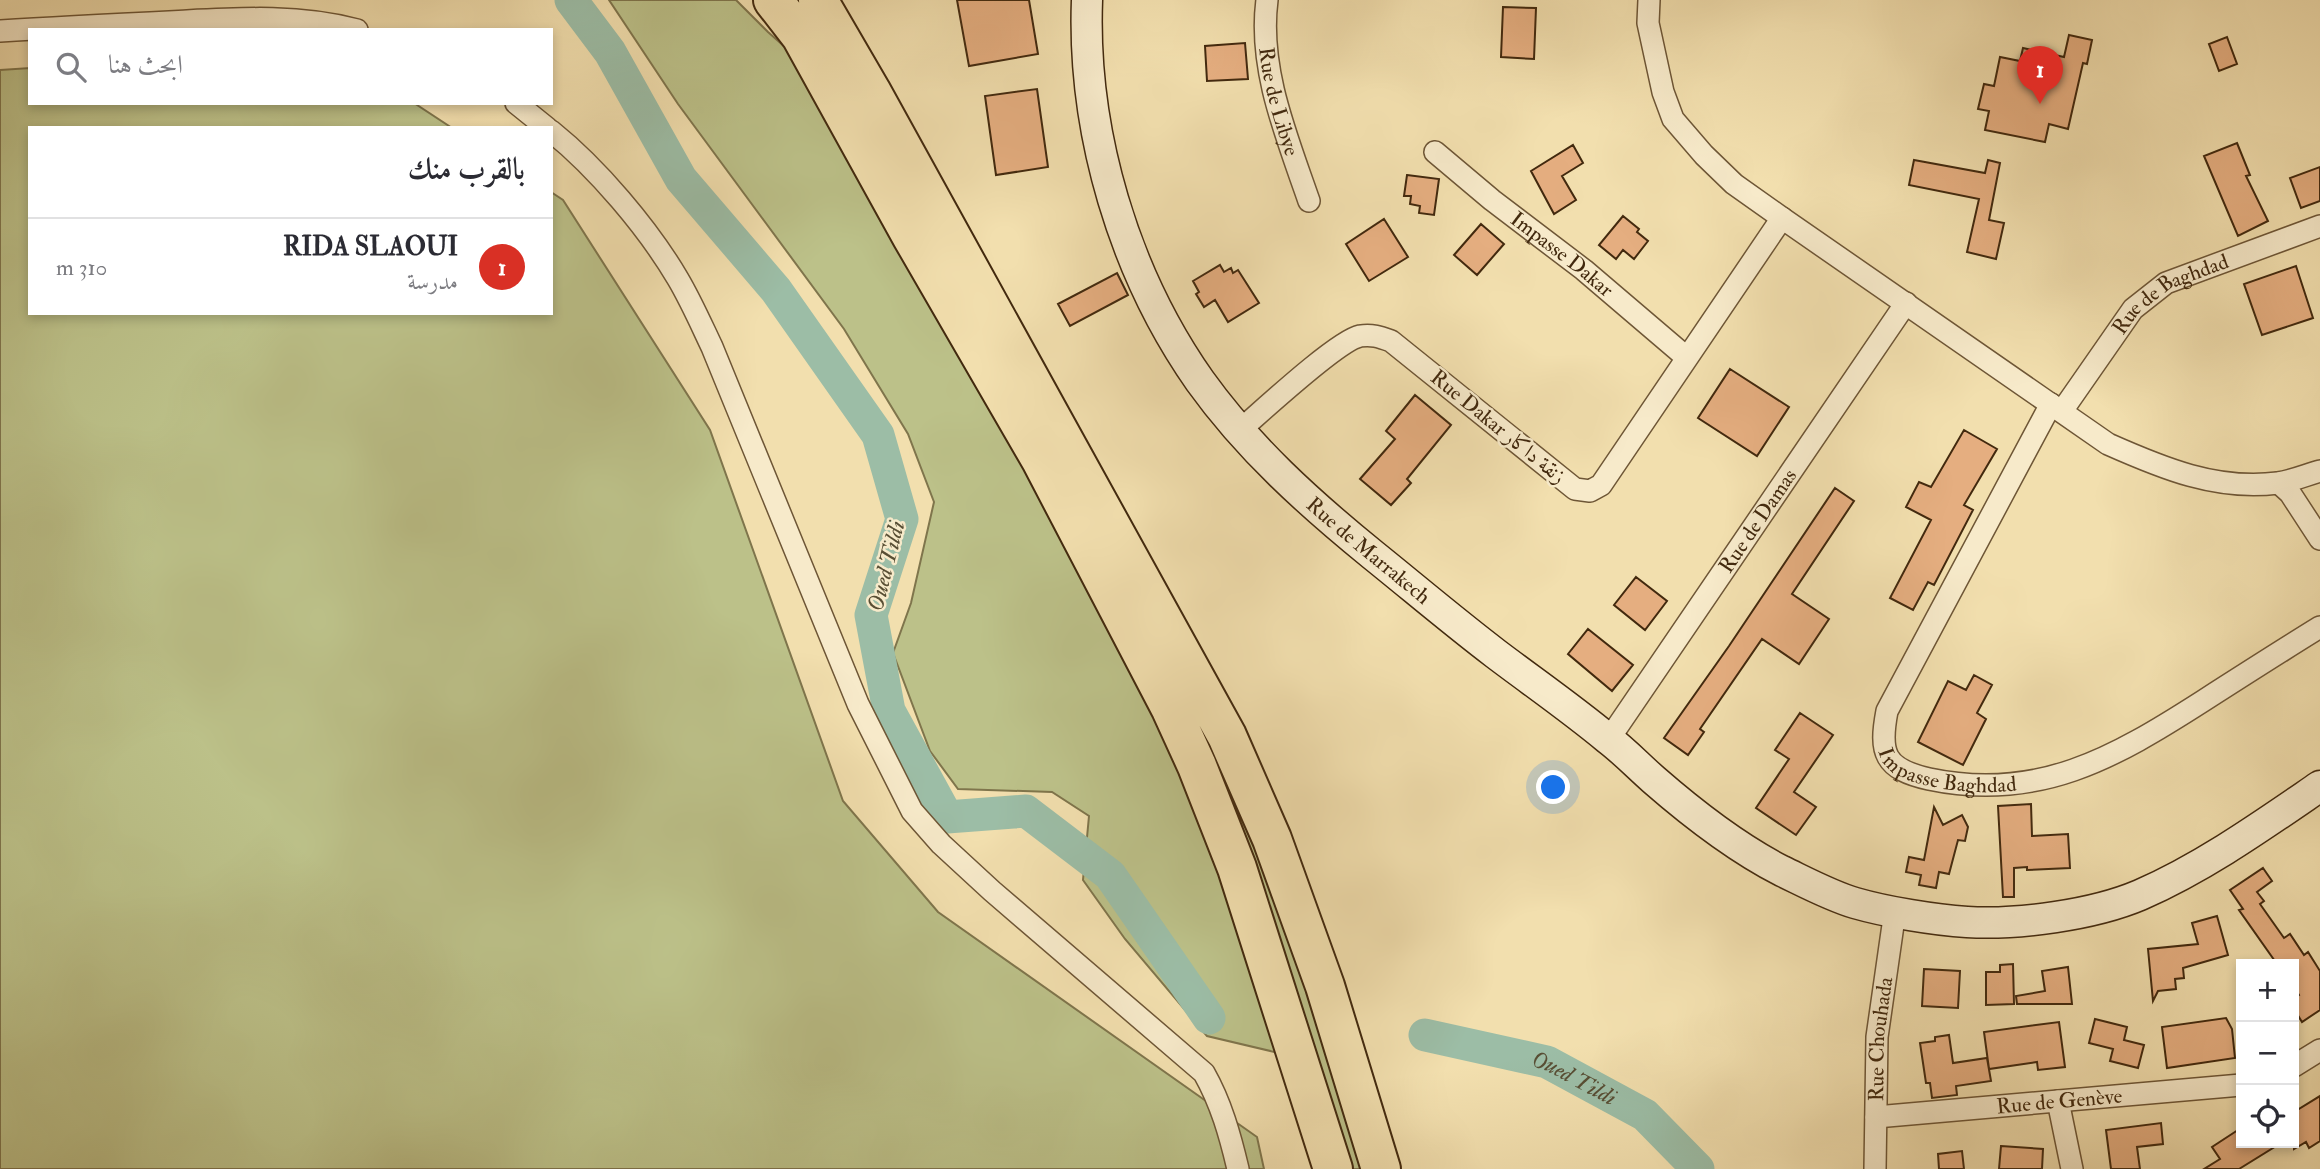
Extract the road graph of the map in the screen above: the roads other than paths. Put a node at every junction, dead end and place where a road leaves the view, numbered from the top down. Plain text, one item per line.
1 (774, 0) edge
2 (818, 0) edge
3 (1087, 0) edge
4 (1267, 0) edge
5 (1649, 0) edge
6 (60, 28) edge
7 (350, 28) edge
8 (28, 30) edge
9 (0, 31) edge
10 (518, 105) edge
11 (545, 126) edge
12 (553, 133) edge
13 (1435, 152) dead end
14 (1309, 201) dead end
15 (1782, 218) junction
16 (2320, 226) edge
17 (1906, 303) junction
18 (1686, 357) junction
19 (2057, 408) junction
20 (1239, 431) junction
21 (2320, 471) edge
22 (2279, 483) junction
23 (2320, 540) edge
24 (2320, 627) edge
25 (1609, 739) junction
26 (2320, 786) edge
27 (1895, 911) junction
28 (2320, 1050) edge
29 (2299, 1063) edge
30 (2236, 1085) edge
31 (2058, 1101) junction
32 (1876, 1117) junction
33 (1238, 1169) edge
34 (1333, 1169) edge
35 (1381, 1169) edge
36 (1875, 1169) edge
37 (2072, 1169) edge

1 - 34 highway
2 - 35 highway
3 - 20 street, Rue de Marrakech
4 - 14 street, Rue de Libye
5 - 15 street
6 - 7 street
8 - 9 street
10 - 11 street
12 - 33 street
13 - 18 street, Impasse Dakar
15 - 17 street
15 - 18 street, Rue Dakar زنقة داكار
16 - 19 street, Rue de Baghdad
17 - 19 street
17 - 25 street, Rue de Damas
18 - 20 street, Rue Dakar زنقة داكار
19 - 22 street
19 - 24 street, Impasse Baghdad
20 - 25 street, Rue de Marrakech
21 - 22 street
22 - 23 street
25 - 27 street, Rue de Marrakech
26 - 27 street, Rue de Marrakech
27 - 32 street, Rue Chouhada
28 - 29 street
30 - 31 street, Rue de Genève
31 - 32 street, Rue de Genève
31 - 37 street
32 - 36 street, Rue Chouhada

